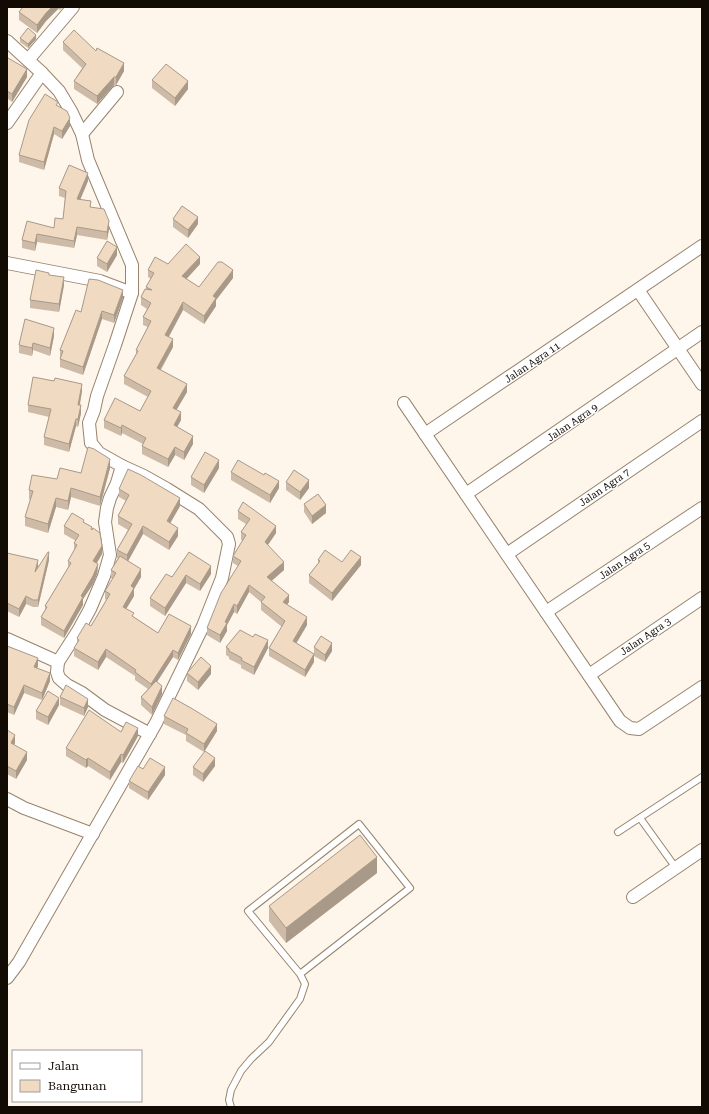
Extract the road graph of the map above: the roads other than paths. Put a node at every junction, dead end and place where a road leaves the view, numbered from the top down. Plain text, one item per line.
1 (73, 7) edge
2 (7, 42) edge
3 (28, 60) junction
4 (42, 73) junction
5 (117, 92) dead end
6 (7, 123) edge
7 (82, 134) junction
8 (702, 246) edge
9 (7, 263) edge
10 (638, 290) junction
11 (132, 293) junction
12 (702, 332) edge
13 (678, 349) junction
14 (702, 384) edge
15 (404, 403) dead end
16 (702, 421) edge
17 (425, 434) junction
18 (122, 466) junction
19 (466, 494) junction
20 (702, 508) edge
21 (507, 554) junction
22 (702, 598) edge
23 (546, 612) junction
24 (7, 639) edge
25 (58, 662) junction
26 (589, 675) junction
27 (702, 686) edge
28 (150, 734) junction
29 (702, 777) edge
30 (7, 799) edge
31 (640, 818) junction
32 (618, 832) dead end
33 (93, 834) junction
34 (702, 850) edge
35 (676, 868) junction
36 (633, 897) dead end
37 (300, 974) junction
38 (7, 978) edge
39 (231, 1107) edge

1 - 3 street
2 - 3 street
3 - 4 street
4 - 6 street
4 - 7 street
5 - 7 street
7 - 11 street
8 - 10 street, Jalan Agra 11
9 - 11 street
10 - 13 street
10 - 17 street, Jalan Agra 11
11 - 18 street
12 - 13 street, Jalan Agra 9
13 - 14 street
13 - 19 street, Jalan Agra 9
15 - 17 street
16 - 21 street, Jalan Agra 7
17 - 19 street
18 - 25 street
18 - 28 street
19 - 21 street
20 - 23 street, Jalan Agra 5
21 - 23 street
22 - 26 street, Jalan Agra 3
23 - 26 street
24 - 25 street
25 - 28 street
26 - 27 street
28 - 33 street
29 - 31 lane
30 - 33 street
31 - 32 lane
31 - 35 lane
33 - 38 street
34 - 35 street
35 - 36 street
37 - 37 lane
37 - 39 lane

